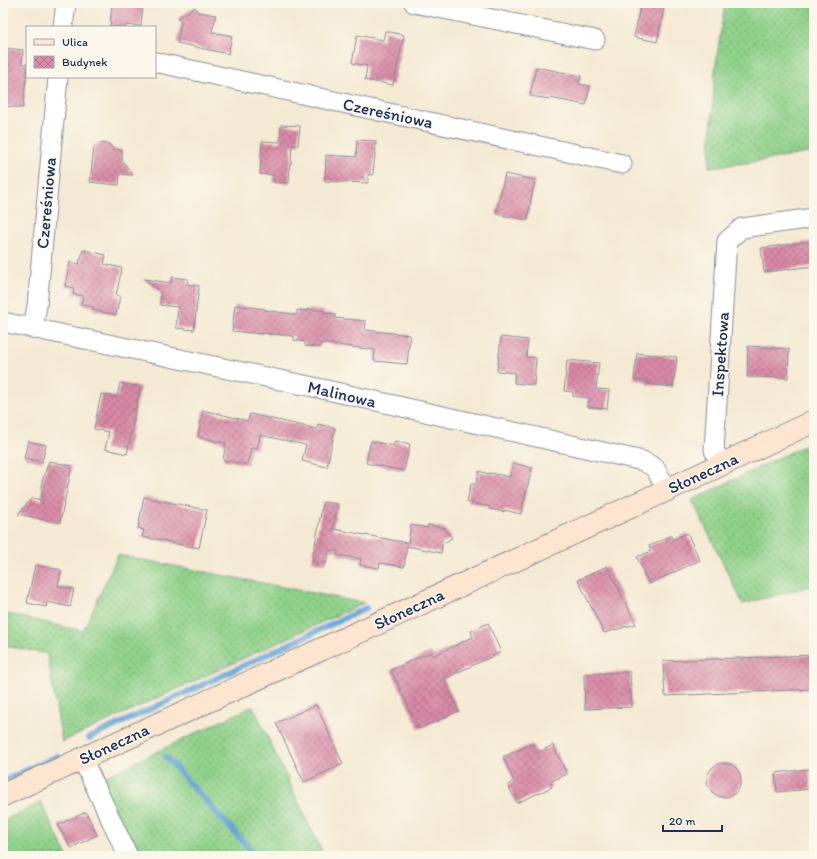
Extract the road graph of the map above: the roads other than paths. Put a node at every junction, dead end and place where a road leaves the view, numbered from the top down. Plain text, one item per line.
1 (66, 3) edge
2 (414, 3) edge
3 (63, 26) edge
4 (595, 40) dead end
5 (156, 62) edge
6 (58, 78) edge
7 (622, 164) dead end
8 (814, 218) edge
9 (3, 322) edge
10 (33, 328) junction
11 (814, 421) edge
12 (722, 465) junction
13 (667, 490) junction
14 (82, 758) junction
15 (3, 795) edge
16 (128, 856) edge

1 - 3 street
2 - 4 street
5 - 7 street, Czereśniowa
6 - 10 street, Czereśniowa
8 - 12 street, Inspektowa
9 - 10 street, Malinowa
10 - 13 street, Malinowa
11 - 12 street, Słoneczna
12 - 13 street, Słoneczna
13 - 14 street, Słoneczna
14 - 15 street, Słoneczna
14 - 16 street

